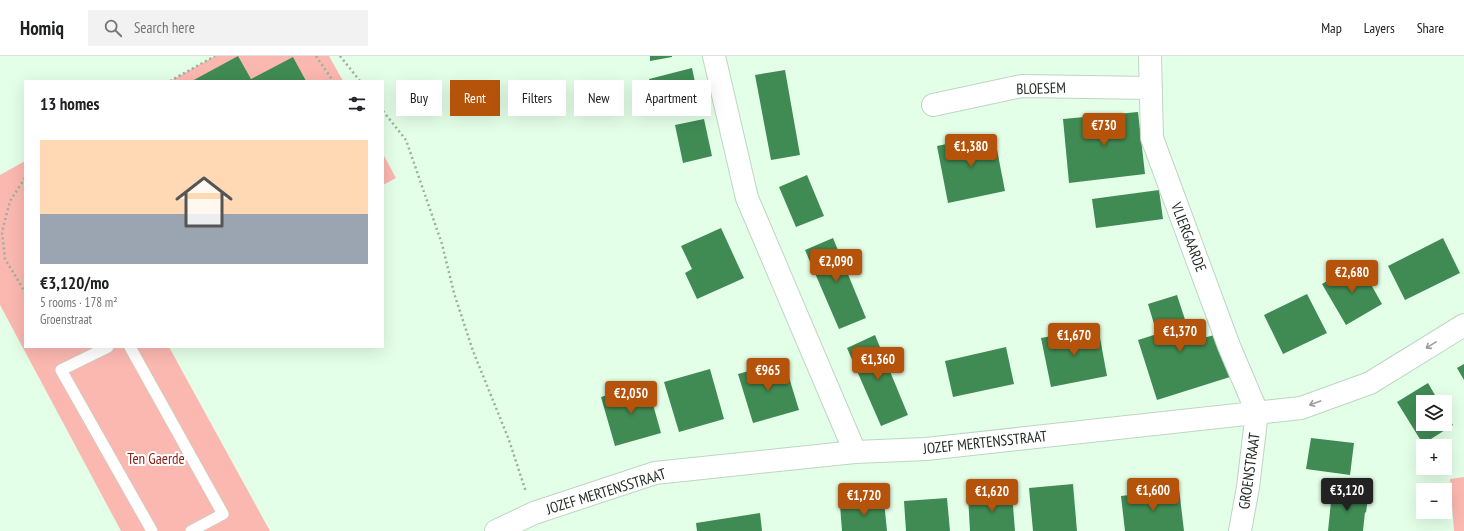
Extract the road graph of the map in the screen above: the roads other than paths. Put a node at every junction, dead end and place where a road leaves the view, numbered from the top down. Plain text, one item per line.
1 (714, 56) edge
2 (1150, 56) edge
3 (1151, 88) junction
4 (933, 105) dead end
5 (1464, 325) edge
6 (106, 348) edge
7 (131, 348) edge
8 (1257, 412) junction
9 (855, 452) junction
10 (152, 531) edge
11 (191, 531) edge
12 (496, 531) edge
13 (1240, 531) edge

1 - 9 street
2 - 3 street, VLIERGAARDE
3 - 4 street, BLOESEM
3 - 8 street, VLIERGAARDE
5 -> 8 street, JOZEF MERTENSSTRAAT
6 - 10 lane
7 - 11 lane
8 - 9 street, JOZEF MERTENSSTRAAT
8 - 13 street, GROENSTRAAT
9 - 12 street, JOZEF MERTENSSTRAAT

